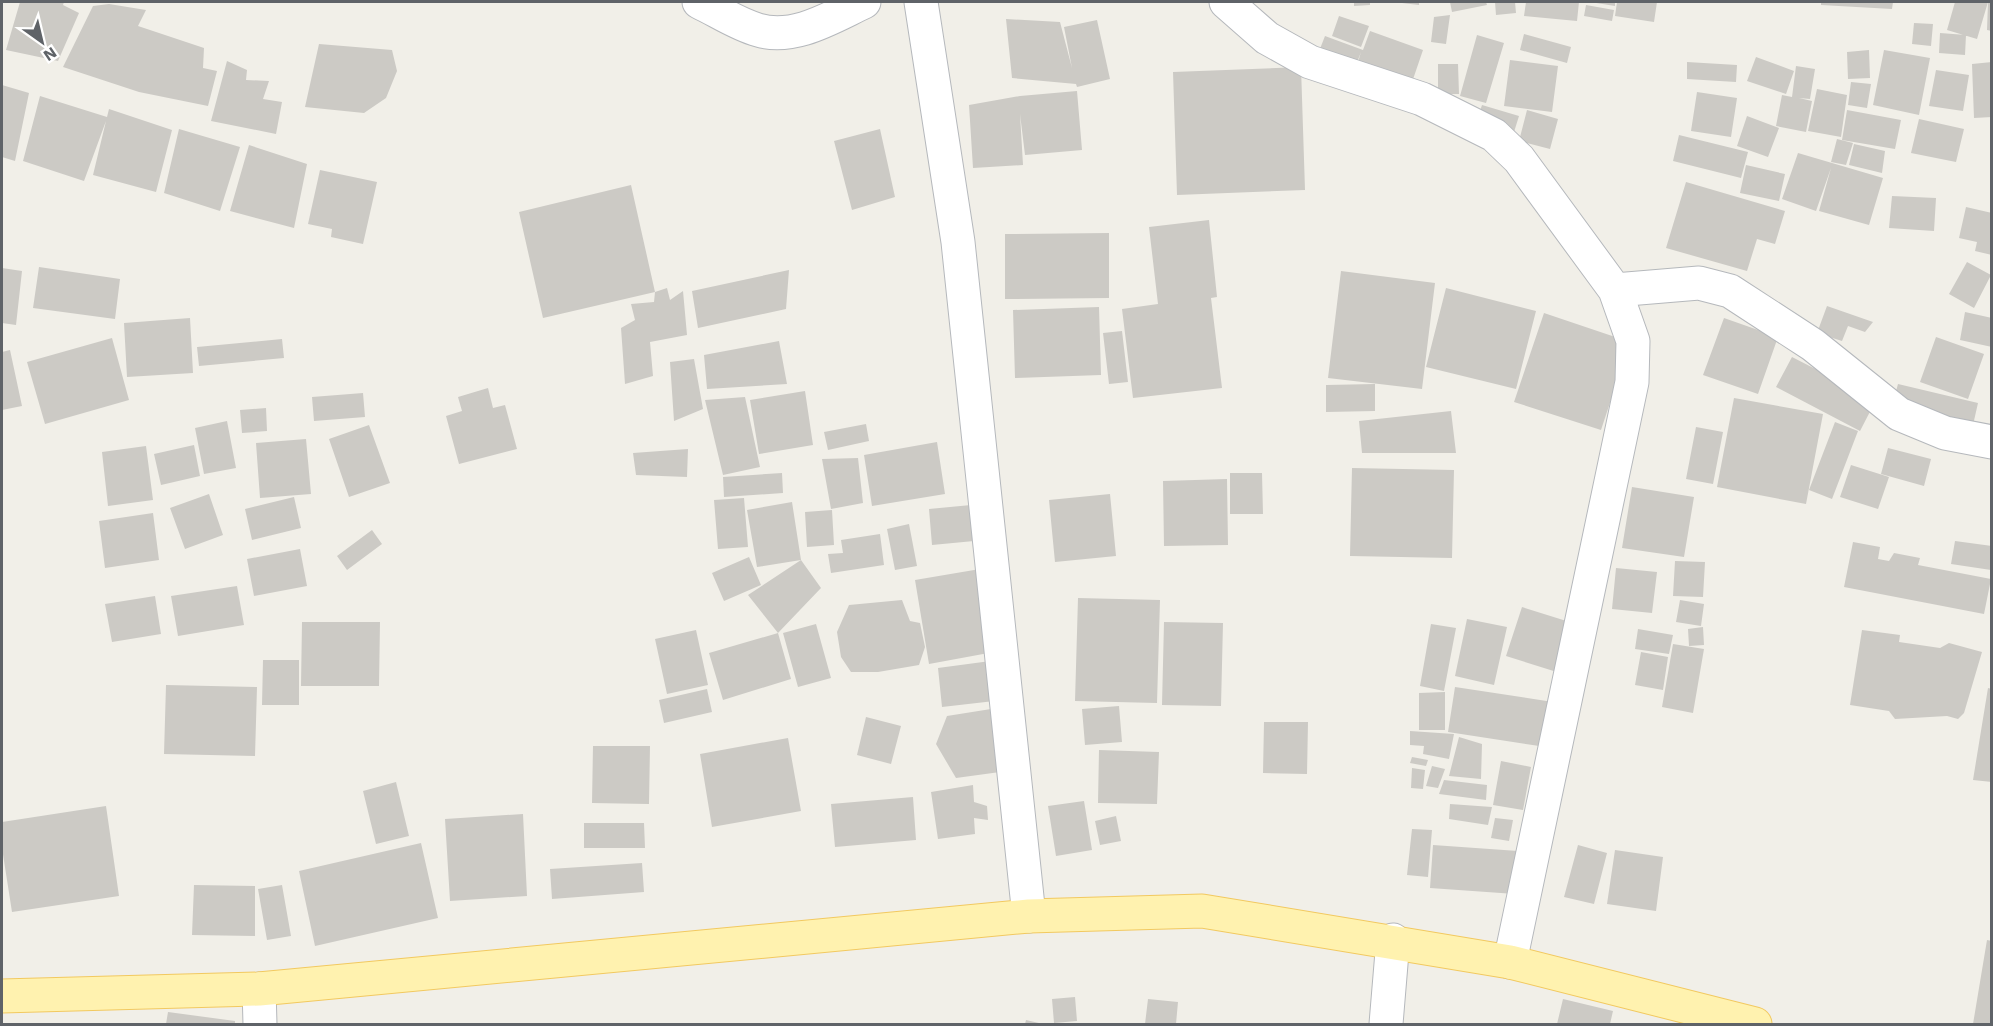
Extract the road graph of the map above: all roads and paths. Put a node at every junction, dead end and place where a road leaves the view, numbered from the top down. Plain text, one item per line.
1 (699, 2) edge
2 (864, 2) edge
3 (921, 2) edge
4 (1226, 2) edge
5 (1615, 290) junction
6 (1992, 442) edge
7 (1029, 916) junction
8 (1393, 940) junction
9 (1510, 962) junction
10 (259, 989) junction
11 (2, 996) edge
12 (260, 1024) edge
13 (1386, 1024) edge
14 (1755, 1024) edge

1 - 2 street
3 - 7 street
4 - 5 street
5 - 6 street
5 - 9 street
7 - 8 main road
7 - 10 main road
8 - 9 main road
8 - 13 street
9 - 14 main road
10 - 11 main road
10 - 12 street

